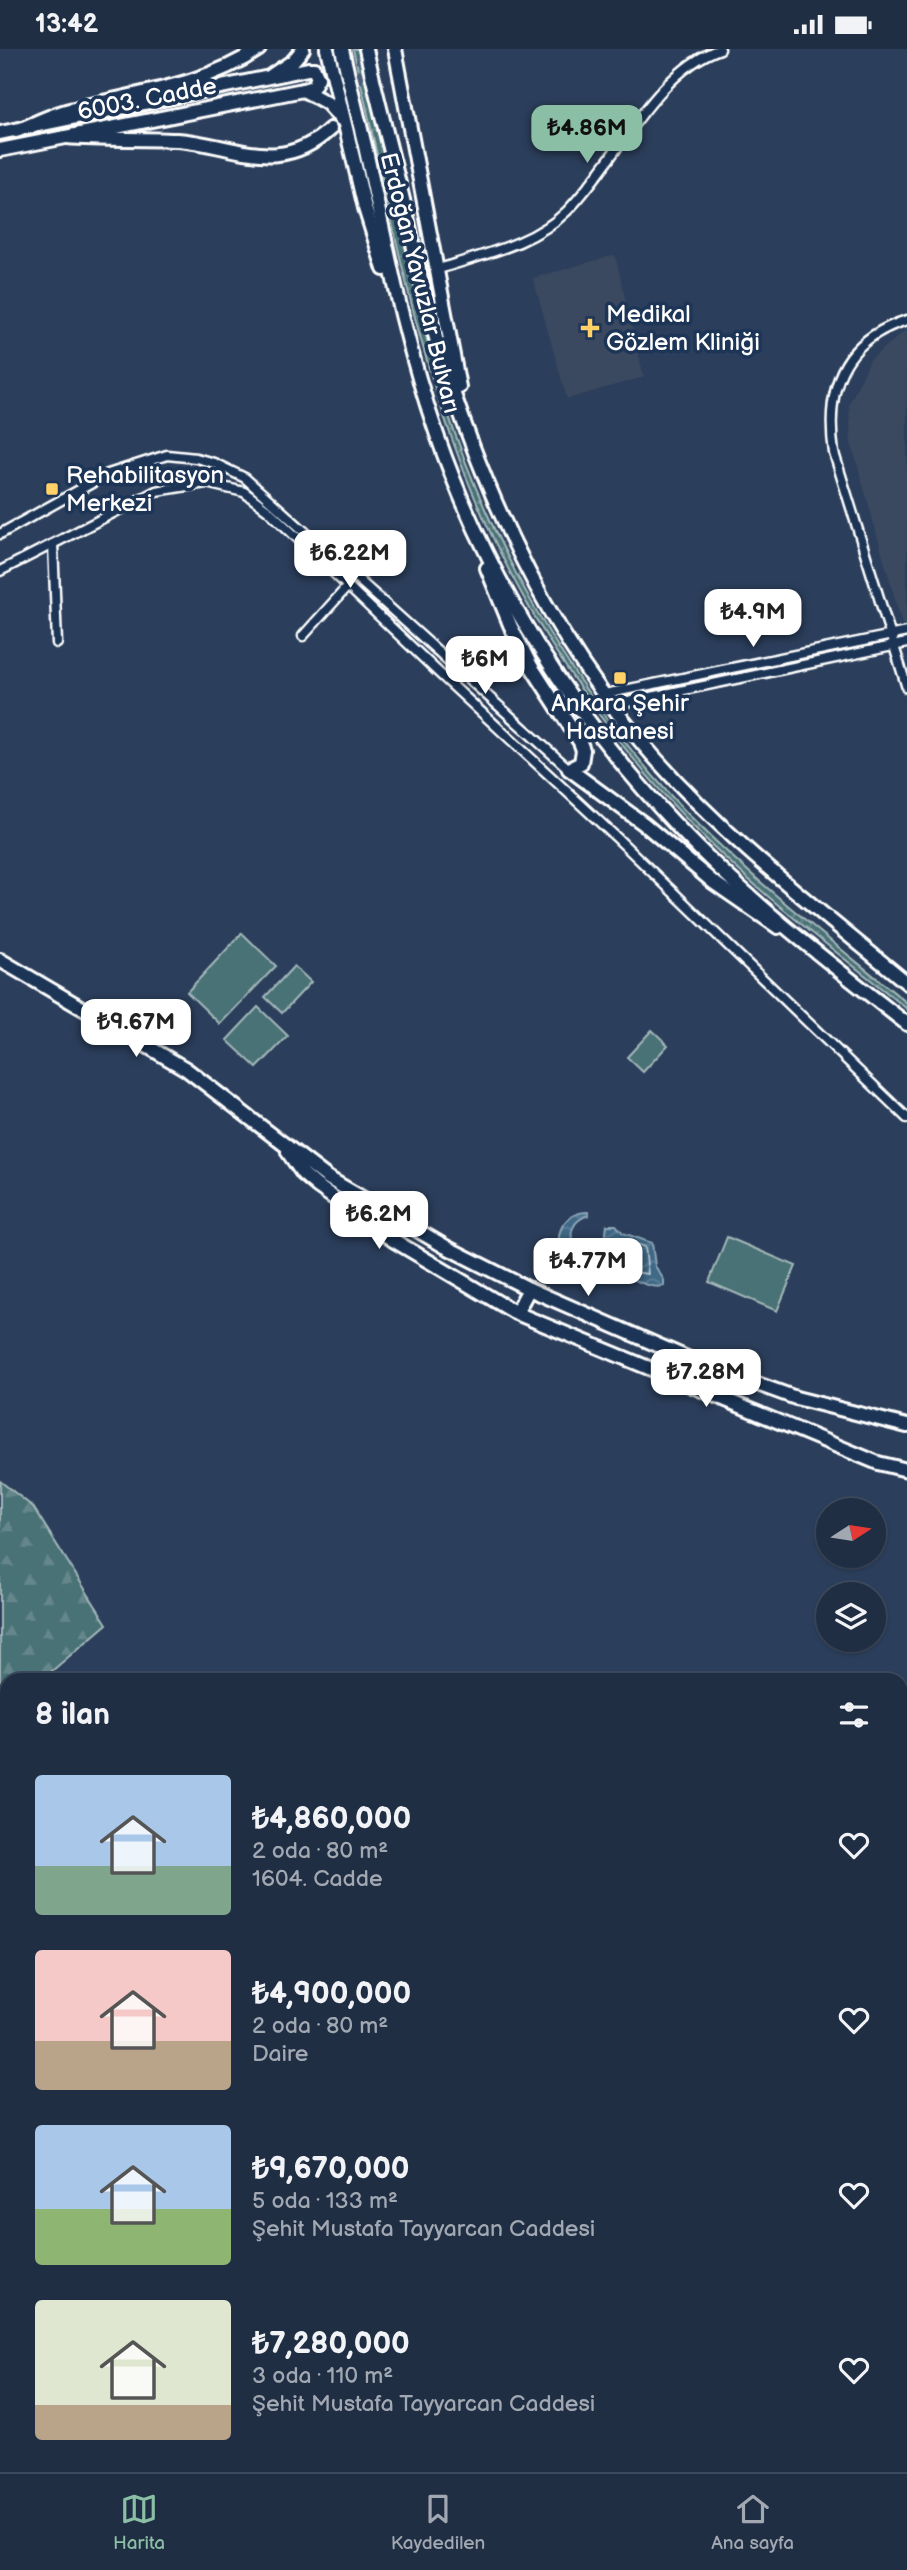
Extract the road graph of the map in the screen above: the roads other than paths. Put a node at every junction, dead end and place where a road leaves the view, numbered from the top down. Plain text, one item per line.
1 (259, 49) edge
2 (303, 49) edge
3 (327, 49) edge
4 (342, 49) edge
5 (366, 49) edge
6 (396, 49) edge
7 (720, 49) edge
8 (272, 75) junction
9 (303, 90) junction
10 (344, 123) junction
11 (330, 129) tunnel mouth
12 (16, 131) junction
13 (0, 133) edge
14 (67, 137) junction
15 (0, 150) edge
16 (436, 270) junction
17 (907, 320) edge
18 (403, 322) junction
19 (461, 412) junction
20 (458, 493) junction
21 (0, 534) edge
22 (53, 544) junction
23 (0, 571) edge
24 (348, 586) junction
25 (907, 632) edge
26 (891, 635) junction
27 (303, 636) dead end
28 (57, 643) dead end
29 (907, 643) edge
30 (893, 646) junction
31 (907, 688) edge
32 (609, 700) junction
33 (569, 769) junction
34 (0, 960) edge
35 (828, 962) junction
36 (907, 983) edge
37 (907, 1024) edge
38 (907, 1118) edge
39 (281, 1143) junction
40 (529, 1289) junction
41 (516, 1313) junction
42 (907, 1426) edge
43 (907, 1470) edge

1 - 12 main road
2 - 8 main road
3 - 10 main road
4 - 18 main road, Erdoğan Yavuzlar Bulvarı
5 - 19 main road, Erdoğan Yavuzlar Bulvarı
6 - 16 main road
7 - 16 street
8 - 9 main road, 6003. Cadde
8 - 12 main road, 6003. Cadde
9 - 10 main road
9 - 14 main road, 6003. Cadde
10 - 18 main road
11 - 14 main road
12 - 13 main road, 6003. Cadde
14 - 15 main road, 6003. Cadde
16 - 19 main road
17 - 26 street
18 - 20 main road, Erdoğan Yavuzlar Bulvarı
19 - 32 main road, Erdoğan Yavuzlar Bulvarı
20 - 33 main road
20 - 35 main road, Erdoğan Yavuzlar Bulvarı
21 - 33 street
22 - 23 street
22 - 24 street
22 - 28 street
24 - 27 street
24 - 38 street
25 - 26 street
26 - 30 street
26 - 32 street
29 - 30 street
30 - 31 street
30 - 32 street
32 - 36 main road, Erdoğan Yavuzlar Bulvarı
33 - 35 main road
34 - 39 main road
35 - 37 main road, Erdoğan Yavuzlar Bulvarı
39 - 40 main road
39 - 41 main road
40 - 41 main road
40 - 42 main road
41 - 43 main road

